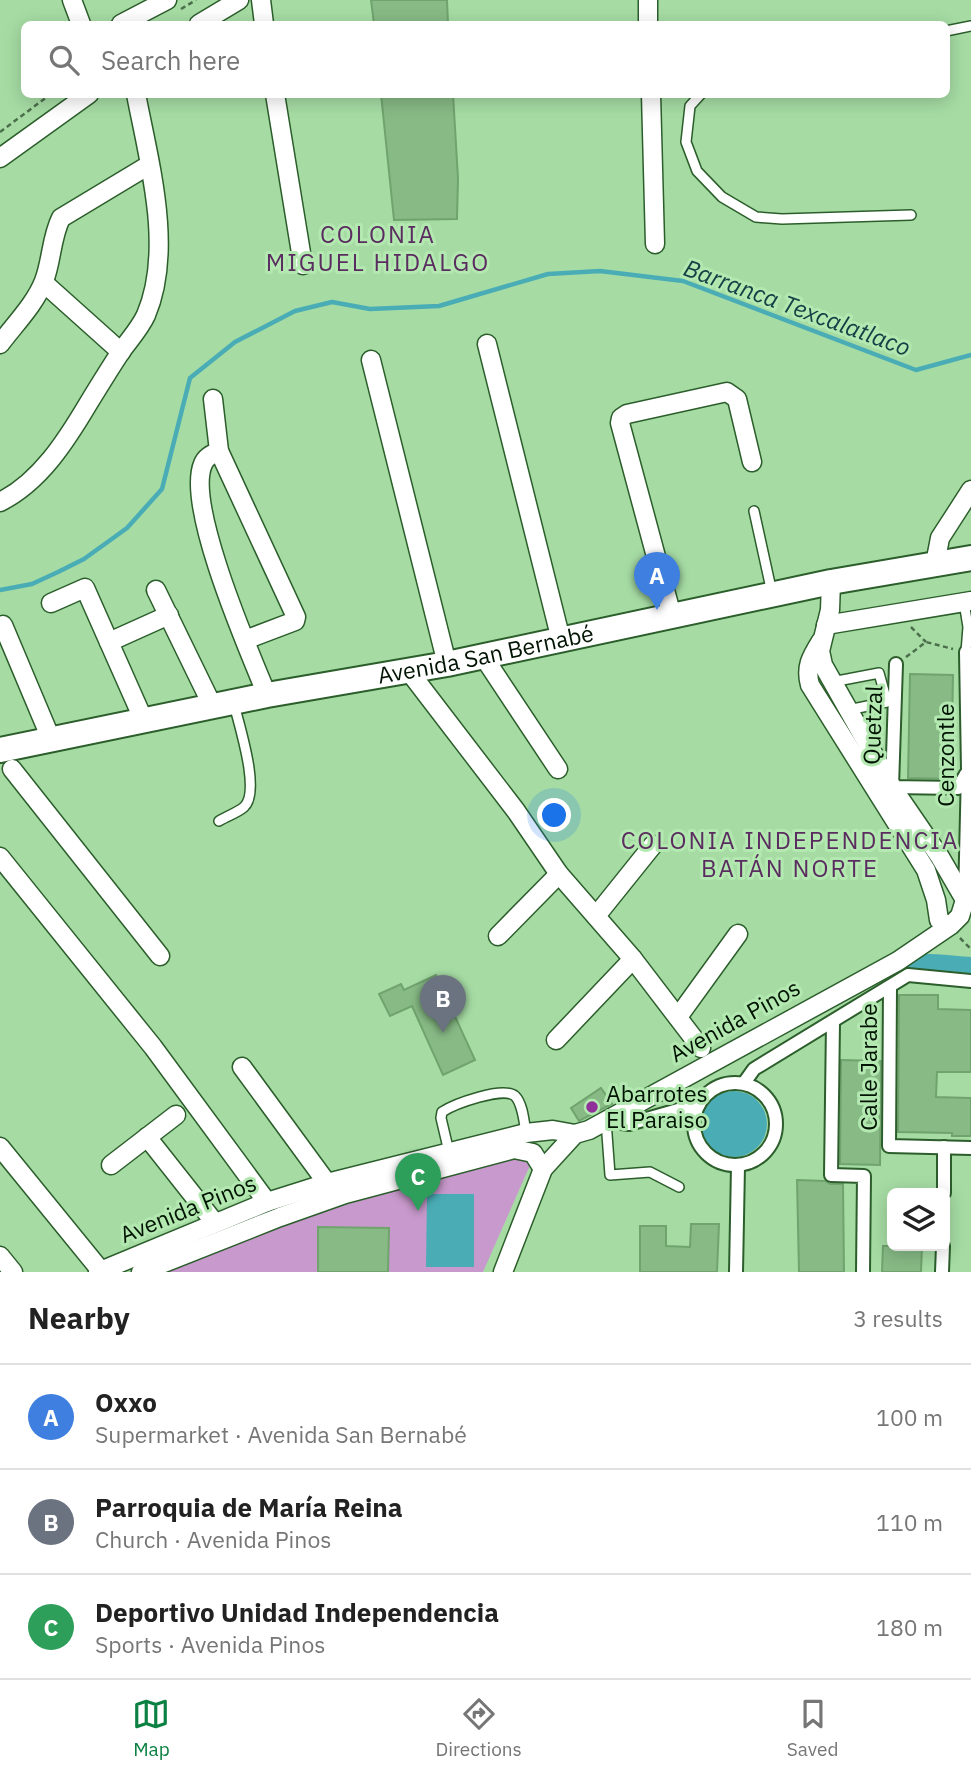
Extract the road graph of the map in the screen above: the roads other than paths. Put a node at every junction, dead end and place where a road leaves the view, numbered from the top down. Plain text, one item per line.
1 (72, 0) edge
2 (167, 0) edge
3 (239, 0) edge
4 (261, 0) edge
5 (648, 0) edge
6 (80, 21) edge
7 (127, 21) edge
8 (205, 21) edge
9 (264, 21) edge
10 (648, 21) edge
11 (971, 26) edge
12 (950, 30) edge
13 (83, 98) edge
14 (137, 98) edge
15 (276, 98) edge
16 (651, 98) edge
17 (697, 98) edge
18 (0, 158) edge
19 (149, 165) junction
20 (911, 215) dead end
21 (655, 244) dead end
22 (303, 265) dead end
23 (44, 282) junction
24 (0, 344) edge
25 (487, 344) dead end
26 (121, 352) junction
27 (371, 360) dead end
28 (213, 399) dead end
29 (219, 451) junction
30 (752, 461) dead end
31 (971, 491) edge
32 (0, 502) edge
33 (754, 511) dead end
34 (971, 558) edge
35 (936, 564) junction
36 (831, 582) junction
37 (156, 590) dead end
38 (773, 595) junction
39 (968, 601) edge
40 (51, 603) dead end
41 (169, 615) junction
42 (672, 615) junction
43 (3, 625) dead end
44 (970, 627) edge
45 (824, 632) junction
46 (245, 640) junction
47 (561, 640) junction
48 (109, 642) junction
49 (969, 652) edge
50 (483, 656) junction
51 (447, 664) junction
52 (896, 664) road end
53 (408, 670) junction
54 (831, 682) junction
55 (267, 695) junction
56 (223, 705) junction
57 (848, 710) junction
58 (144, 721) junction
59 (51, 740) junction
60 (5, 761) edge
61 (558, 769) dead end
62 (970, 770) edge
63 (892, 787) junction
64 (219, 821) dead end
65 (653, 845) dead end
66 (0, 857) edge
67 (559, 874) junction
68 (961, 915) edge
69 (597, 916) junction
70 (738, 934) dead end
71 (498, 936) dead end
72 (160, 956) dead end
73 (633, 959) junction
74 (971, 981) edge
75 (890, 988) junction
76 (678, 1017) junction
77 (834, 1022) junction
78 (556, 1041) dead end
79 (701, 1048) dead end
80 (242, 1067) dead end
81 (744, 1083) junction
82 (699, 1104) junction
83 (176, 1115) dead end
84 (606, 1121) junction
85 (526, 1133) junction
86 (575, 1134) junction
87 (147, 1137) junction
88 (0, 1147) edge
89 (944, 1147) junction
90 (971, 1148) edge
91 (449, 1152) junction
92 (111, 1166) dead end
93 (738, 1166) junction
94 (543, 1169) junction
95 (327, 1183) junction
96 (679, 1187) dead end
97 (944, 1188) edge
98 (267, 1202) junction
99 (215, 1223) junction
100 (943, 1251) edge
101 (0, 1256) edge
102 (100, 1271) edge
103 (13, 1272) edge
104 (141, 1272) edge
105 (503, 1272) edge
106 (736, 1272) edge
107 (863, 1272) edge
108 (942, 1272) edge

1 - 6 street
2 - 7 street
3 - 8 street
4 - 9 street
5 - 10 street
11 - 12 lane
13 - 18 street
14 - 19 street
15 - 22 street
16 - 21 street
17 - 20 lane
19 - 23 street
19 - 26 street
23 - 24 street
23 - 26 street
25 - 47 street
26 - 32 street
27 - 51 street
28 - 29 street
29 - 46 street
29 - 46 street
30 - 42 street
31 - 35 street
33 - 38 lane
34 - 35 main road, Avenida San Bernabé
35 - 36 main road, Avenida San Bernabé
36 - 38 main road, Avenida San Bernabé
36 - 45 street
37 - 41 street
38 - 42 main road, Avenida San Bernabé
39 - 44 lane
39 - 45 street
40 - 48 street
41 - 48 street
41 - 56 street
42 - 47 main road, Avenida San Bernabé
43 - 59 street
44 - 49 lane
45 - 54 street
45 - 68 street
46 - 55 street
47 - 50 main road, Avenida San Bernabé
48 - 58 street
49 - 62 street, Cenzontle
50 - 51 main road, Avenida San Bernabé
50 - 61 street
51 - 53 main road, Avenida San Bernabé
52 - 63 street, Quetzal
53 - 55 main road, Avenida San Bernabé
53 - 67 street
54 - 57 street
54 - 57 lane
55 - 56 main road, Avenida San Bernabé
56 - 58 main road, Avenida San Bernabé
56 - 64 lane
57 - 63 street
58 - 59 main road, Avenida San Bernabé
59 - 60 main road, Avenida San Bernabé
60 - 72 street
62 - 63 street
62 - 68 street, Cenzontle
63 - 68 street
65 - 69 street
66 - 98 street
67 - 69 street
67 - 71 street
68 - 84 street, Avenida Pinos
69 - 73 street
70 - 76 street
73 - 76 street
73 - 78 street
74 - 75 street
75 - 77 street
75 - 89 street, Calle Jarabe
76 - 79 street
77 - 81 street
77 - 107 street
80 - 95 street
81 - 82 street
81 - 93 street
82 - 84 street
82 - 93 street
83 - 87 street
84 - 86 street, Avenida Pinos
84 - 96 lane
85 - 86 street, Avenida Pinos
85 - 91 street, Avenida Pinos
85 - 91 lane
86 - 94 street
87 - 92 street
87 - 99 street
88 - 102 street
89 - 90 street
89 - 97 street
91 - 95 street, Avenida Pinos
93 - 106 street
94 - 104 street, Avenida Pinos
94 - 105 street
95 - 98 street, Avenida Pinos
98 - 99 street, Avenida Pinos
99 - 102 street, Avenida Pinos
100 - 108 street
101 - 103 street

